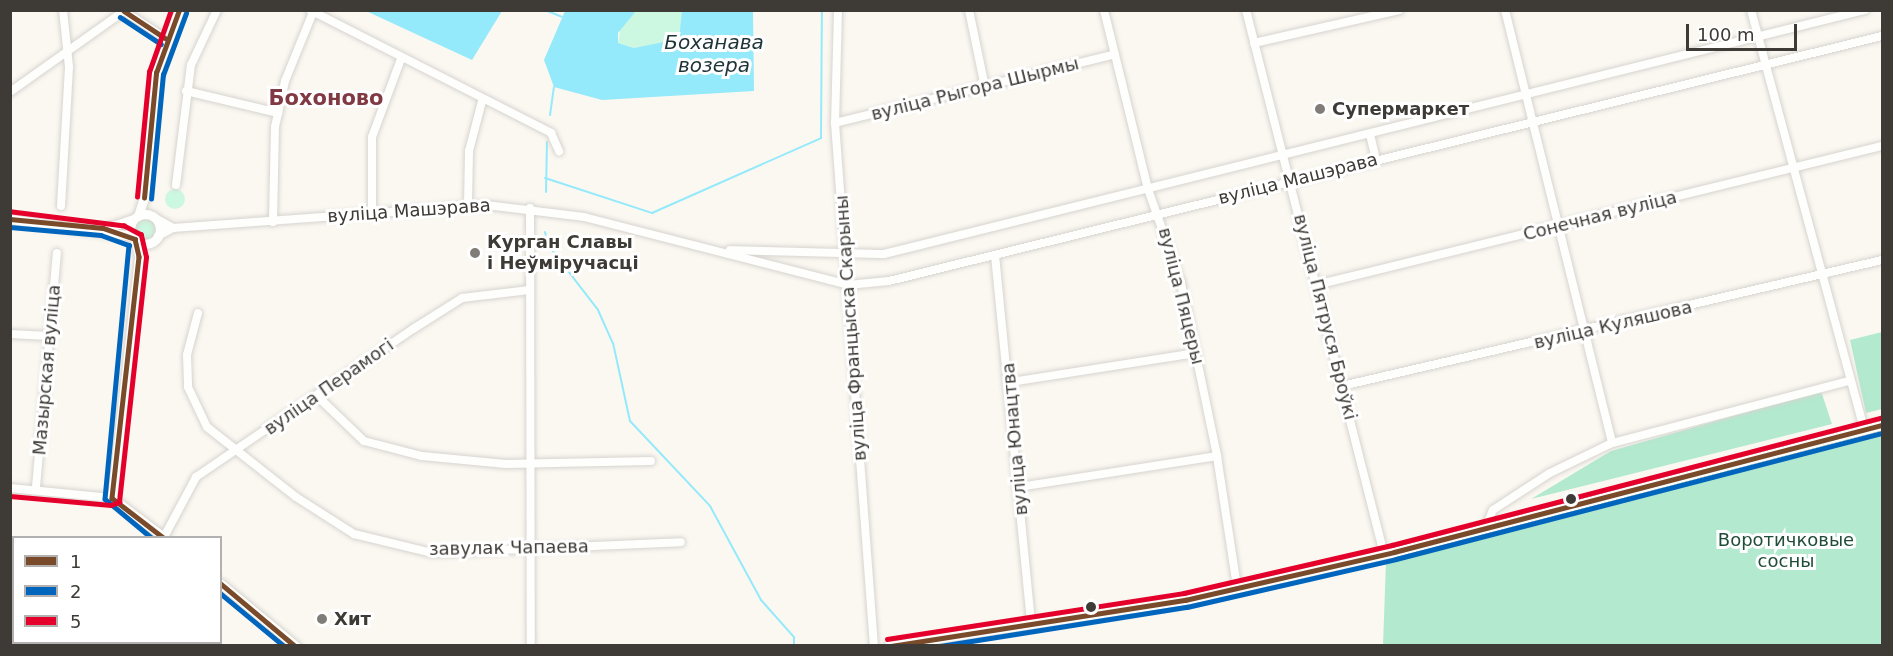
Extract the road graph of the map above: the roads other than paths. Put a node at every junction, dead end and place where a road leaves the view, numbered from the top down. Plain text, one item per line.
1 (63, 10) edge
2 (179, 10) edge
3 (217, 10) edge
4 (838, 10) edge
5 (969, 10) edge
6 (1104, 10) edge
7 (1246, 10) edge
8 (1399, 10) edge
9 (1505, 10) edge
10 (1751, 10) edge
11 (1866, 10) edge
12 (312, 11) edge
13 (1882, 36) edge
14 (1759, 37) junction
15 (165, 38) junction
16 (1254, 43) junction
17 (67, 52) junction
18 (1115, 54) junction
19 (400, 59) junction
20 (1766, 64) junction
21 (985, 87) junction
22 (186, 91) junction
23 (10, 92) edge
24 (1525, 96) junction
25 (482, 101) junction
26 (278, 113) junction
27 (1531, 122) junction
28 (835, 123) junction
29 (1370, 134) junction
30 (1882, 146) edge
31 (559, 151) dead end
32 (1285, 154) junction
33 (1376, 159) junction
34 (1793, 167) junction
35 (1291, 180) junction
36 (176, 185) dead end
37 (1148, 189) junction
38 (144, 198) junction
39 (468, 204) junction
40 (61, 206) dead end
41 (530, 208) junction
42 (372, 211) junction
43 (1160, 214) junction
44 (136, 217) junction
45 (155, 218) junction
46 (10, 219) edge
47 (273, 222) junction
48 (1557, 227) junction
49 (103, 228) junction
50 (173, 228) junction
51 (158, 236) junction
52 (134, 238) junction
53 (150, 242) junction
54 (713, 250) junction
55 (57, 253) dead end
56 (995, 255) junction
57 (139, 257) junction
58 (848, 257) junction
59 (1882, 260) edge
60 (1820, 275) junction
61 (848, 285) junction
62 (1316, 285) junction
63 (530, 290) junction
64 (198, 312) dead end
65 (1584, 333) junction
66 (10, 334) edge
67 (49, 336) junction
68 (1197, 353) junction
69 (1849, 381) junction
70 (1011, 382) junction
71 (1342, 386) junction
72 (317, 396) junction
73 (1882, 425) edge
74 (1864, 430) junction
75 (1612, 443) junction
76 (238, 450) junction
77 (1217, 456) junction
78 (651, 461) dead end
79 (531, 464) junction
80 (36, 487) junction
81 (1019, 487) junction
82 (10, 488) edge
83 (112, 498) junction
84 (1487, 524) junction
85 (164, 536) edge
86 (166, 536) edge
87 (681, 542) dead end
88 (531, 550) junction
89 (1384, 554) junction
90 (222, 586) edge
91 (1237, 587) junction
92 (1031, 623) junction
93 (105, 644) edge
94 (120, 645) edge
95 (296, 645) edge
96 (531, 645) edge
97 (873, 645) edge
98 (888, 645) edge

1 - 17 street
2 - 15 main road
3 - 22 street
4 - 28 street, вуліца Францыска Скарыны
5 - 21 street
6 - 18 street, вуліца Пяцеры
7 - 16 street, вуліца Пятруся Броўкі
8 - 16 street
9 - 24 street
10 - 14 street
11 - 14 street, вуліца Машэрава
12 - 19 street
12 - 26 street
13 - 20 street, вуліца Машэрава
14 - 20 street
14 - 24 street, вуліца Машэрава
15 - 17 street
15 - 38 main road
16 - 32 street, вуліца Пятруся Броўкі
17 - 23 street
17 - 40 street
18 - 21 street, вуліца Рыгора Шырмы
18 - 37 street, вуліца Пяцеры
19 - 25 street
19 - 42 street
20 - 27 street, вуліца Машэрава
20 - 34 street
21 - 28 street, вуліца Рыгора Шырмы
22 - 26 street
22 - 36 street
24 - 27 street
24 - 29 street, вуліца Машэрава
25 - 31 street
25 - 39 street
26 - 47 street
27 - 33 street, вуліца Машэрава
27 - 48 street
28 - 58 street, вуліца Францыска Скарыны
29 - 32 street, вуліца Машэрава
29 - 33 street
30 - 34 street, Сонечная вуліца
32 - 35 street, вуліца Пятруся Броўкі
32 - 37 street, вуліца Машэрава
33 - 35 street, вуліца Машэрава
34 - 48 street, Сонечная вуліца
34 - 60 street
35 - 43 street, вуліца Машэрава
35 - 62 street, вуліца Пятруся Броўкі
37 - 43 street, вуліца Пяцеры
37 - 58 street, вуліца Машэрава
38 - 44 main road
38 - 45 main road
39 - 41 street, вуліца Машэрава
39 - 42 street, вуліца Машэрава
41 - 54 street, вуліца Машэрава
41 - 63 street
42 - 47 street, вуліца Машэрава
43 - 56 street, вуліца Машэрава
43 - 68 street, вуліца Пяцеры
44 - 45 main road
44 - 49 main road
44 - 52 main road
45 - 50 street
45 - 51 main road
46 - 49 main road
47 - 50 street, вуліца Машэрава
48 - 62 street, Сонечная вуліца
48 - 65 street
49 - 52 main road
50 - 51 street, вуліца Машэрава
51 - 53 main road
52 - 53 main road
52 - 57 main road
53 - 57 main road
54 - 58 street, вуліца Машэрава
54 - 61 street, вуліца Машэрава
55 - 67 street, Мазырская вуліца
56 - 61 street, вуліца Машэрава
56 - 70 street, вуліца Юнацтва
57 - 83 main road
58 - 61 street, вуліца Францыска Скарыны
59 - 60 street, вуліца Куляшова
60 - 65 street, вуліца Куляшова
60 - 69 street
61 - 97 street, вуліца Францыска Скарыны
62 - 71 street, вуліца Пятруся Броўкі
63 - 72 street, вуліца Перамогі
63 - 79 street
64 - 76 street, завулак Чапаева
65 - 71 street, вуліца Куляшова
65 - 75 street
66 - 67 street
67 - 80 street, Мазырская вуліца
68 - 70 street
68 - 77 street, вуліца Пяцеры
69 - 74 street
69 - 75 street
70 - 81 street, вуліца Юнацтва
71 - 89 street, вуліца Пятруся Броўкі
72 - 76 street, вуліца Перамогі
72 - 79 street
73 - 74 main road
74 - 84 main road
75 - 84 street
76 - 86 street, вуліца Перамогі
76 - 88 street, завулак Чапаева
77 - 81 street
77 - 91 street, вуліца Пяцеры
78 - 79 street
79 - 88 street
80 - 82 street
80 - 83 street
81 - 92 street, вуліца Юнацтва
83 - 85 main road
84 - 89 main road
87 - 88 street, завулак Чапаева
88 - 96 street
89 - 91 main road
90 - 95 main road
91 - 92 main road
92 - 98 main road
93 - 94 street

